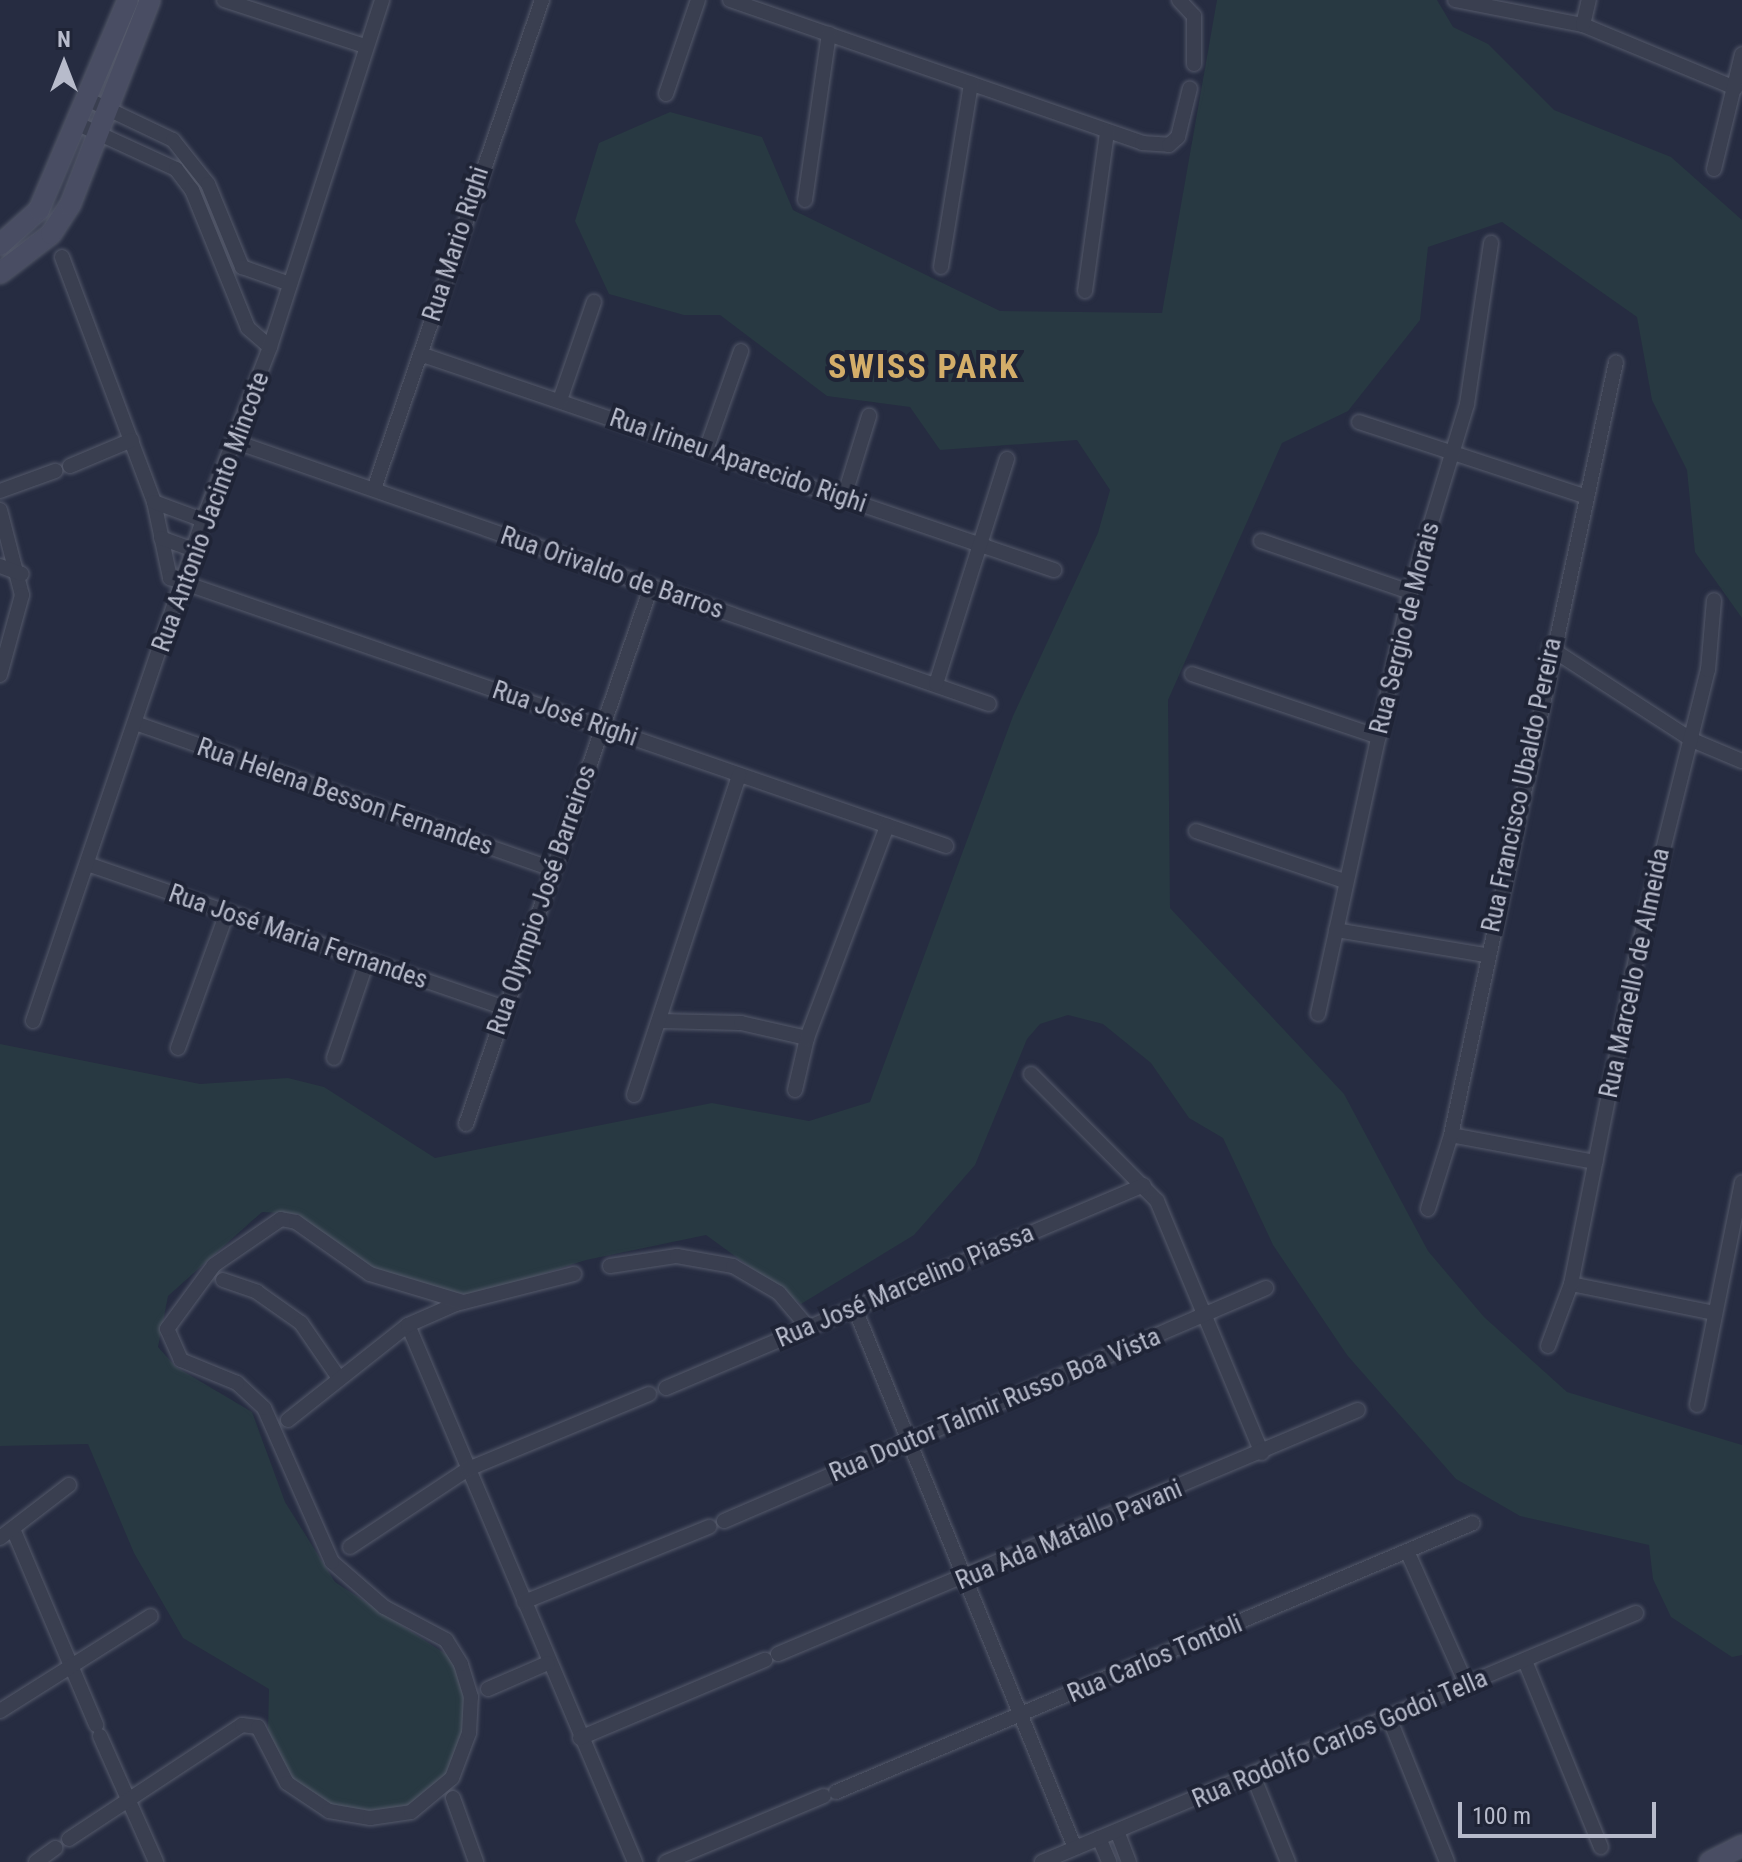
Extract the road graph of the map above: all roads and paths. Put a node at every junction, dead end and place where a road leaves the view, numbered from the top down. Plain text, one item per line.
1 (128, 0) edge
2 (150, 0) edge
3 (224, 0) edge
4 (382, 0) edge
5 (542, 0) edge
6 (698, 0) edge
7 (730, 0) edge
8 (1179, 0) edge
9 (1455, 0) edge
10 (1589, 0) edge
11 (1583, 25) junction
12 (829, 34) junction
13 (365, 46) junction
14 (1742, 54) edge
15 (1194, 64) dead end
16 (971, 83) junction
17 (1190, 88) dead end
18 (1735, 88) junction
19 (666, 94) dead end
20 (89, 100) junction
21 (110, 108) junction
22 (78, 124) junction
23 (100, 132) junction
24 (1107, 132) junction
25 (1714, 169) dead end
26 (805, 200) dead end
27 (1491, 243) dead end
28 (0, 245) edge
29 (62, 257) dead end
30 (941, 267) dead end
31 (0, 273) edge
32 (290, 284) junction
33 (1085, 291) dead end
34 (594, 302) dead end
35 (270, 347) junction
36 (741, 351) dead end
37 (420, 354) junction
38 (1616, 362) dead end
39 (560, 400) junction
40 (869, 416) dead end
41 (1359, 422) dead end
42 (132, 440) junction
43 (236, 442) junction
44 (706, 450) junction
45 (1450, 452) junction
46 (1007, 459) dead end
47 (70, 466) dead end
48 (55, 471) dead end
49 (374, 489) junction
50 (0, 491) edge
51 (844, 497) junction
52 (1587, 497) junction
53 (154, 502) junction
54 (203, 520) junction
55 (1, 521) edge
56 (161, 538) junction
57 (1261, 541) dead end
58 (976, 545) junction
59 (194, 550) junction
60 (0, 566) edge
61 (1054, 570) dead end
62 (22, 574) junction
63 (183, 584) junction
64 (651, 587) junction
65 (1410, 592) junction
66 (1714, 600) dead end
67 (1550, 648) junction
68 (1192, 674) dead end
69 (0, 675) edge
70 (936, 684) junction
71 (989, 704) dead end
72 (138, 724) junction
73 (601, 726) junction
74 (1379, 737) junction
75 (1692, 740) junction
76 (1742, 761) edge
77 (739, 775) junction
78 (887, 826) junction
79 (1196, 831) dead end
80 (946, 846) dead end
81 (90, 865) junction
82 (553, 869) junction
83 (1345, 881) junction
84 (227, 913) junction
85 (1336, 930) junction
86 (1485, 955) junction
87 (367, 961) junction
88 (506, 1008) junction
89 (1318, 1014) dead end
90 (33, 1021) dead end
91 (660, 1021) junction
92 (807, 1038) junction
93 (178, 1048) dead end
94 (334, 1058) dead end
95 (1031, 1074) dead end
96 (795, 1090) dead end
97 (634, 1095) dead end
98 (466, 1124) dead end
99 (1451, 1135) junction
100 (1595, 1162) junction
101 (1742, 1182) edge
102 (1144, 1185) junction
103 (1428, 1209) dead end
104 (1739, 1211) edge
105 (1737, 1232) edge
106 (610, 1266) dead end
107 (574, 1274) dead end
108 (223, 1280) dead end
109 (1571, 1284) junction
110 (1266, 1288) dead end
111 (463, 1302) junction
112 (855, 1309) junction
113 (1715, 1313) junction
114 (1202, 1316) junction
115 (408, 1325) junction
116 (807, 1326) junction
117 (1548, 1346) dead end
118 (339, 1378) junction
119 (666, 1388) dead end
120 (649, 1394) dead end
121 (1697, 1405) dead end
122 (1358, 1410) dead end
123 (288, 1420) dead end
124 (908, 1442) junction
125 (1262, 1453) junction
126 (468, 1469) junction
127 (69, 1485) dead end
128 (724, 1521) dead end
129 (1473, 1523) dead end
130 (709, 1527) dead end
131 (13, 1529) junction
132 (0, 1538) edge
133 (350, 1547) dead end
134 (1407, 1551) junction
135 (968, 1579) junction
136 (524, 1602) junction
137 (1636, 1613) dead end
138 (151, 1616) dead end
139 (1525, 1661) junction
140 (73, 1663) junction
141 (548, 1663) junction
142 (1467, 1686) junction
143 (488, 1689) dead end
144 (0, 1711) edge
145 (1022, 1712) junction
146 (1390, 1720) junction
147 (580, 1738) junction
148 (1254, 1778) junction
149 (453, 1798) dead end
150 (128, 1801) junction
151 (1117, 1831) junction
152 (1099, 1838) junction
153 (69, 1839) dead end
154 (1742, 1846) edge
155 (1601, 1847) dead end
156 (55, 1848) dead end
157 (1075, 1848) junction
158 (36, 1862) edge
159 (156, 1862) edge
160 (476, 1862) edge
161 (635, 1862) edge
162 (666, 1862) edge
163 (1042, 1862) edge
164 (1109, 1862) edge
165 (1129, 1862) edge
166 (1288, 1862) edge
167 (1447, 1862) edge
168 (1710, 1862) edge

1 - 20 street
2 - 21 street
3 - 13 street
4 - 13 street, Rua Antonio Jacinto Mincote
5 - 37 street, Rua Mario Righi
6 - 19 street
7 - 12 street
8 - 15 street
9 - 11 street
10 - 11 street
11 - 18 street
12 - 16 street
12 - 26 street
13 - 32 street, Rua Antonio Jacinto Mincote
14 - 18 street
16 - 24 street
16 - 30 street
17 - 24 street
18 - 25 street
20 - 21 street
20 - 22 street
21 - 23 street
21 - 32 street
22 - 23 street
22 - 28 street
23 - 31 street
23 - 35 street
24 - 33 street
27 - 45 street, Rua Sergio de Morais
29 - 42 street
32 - 35 street, Rua Antonio Jacinto Mincote
34 - 39 street
35 - 43 street, Rua Antonio Jacinto Mincote
36 - 44 street
37 - 39 street, Rua Irineu Aparecido Righi
37 - 49 street, Rua Mario Righi
38 - 52 street, Rua Francisco Ubaldo Pereira
39 - 44 street, Rua Irineu Aparecido Righi
40 - 51 street
41 - 45 street
42 - 47 street
42 - 53 street
43 - 49 street, Rua Orivaldo de Barros
43 - 54 street, Rua Antonio Jacinto Mincote
44 - 51 street, Rua Irineu Aparecido Righi
45 - 52 street
45 - 65 street, Rua Sergio de Morais
46 - 58 street
48 - 50 street
49 - 64 street, Rua Orivaldo de Barros
51 - 58 street, Rua Irineu Aparecido Righi
52 - 67 street, Rua Francisco Ubaldo Pereira
53 - 54 street
53 - 56 street
54 - 59 street, Rua Antonio Jacinto Mincote
55 - 62 street
56 - 59 street
56 - 63 street
57 - 65 street
58 - 61 street, Rua Irineu Aparecido Righi
58 - 70 street
59 - 63 street, Rua Antonio Jacinto Mincote
60 - 62 street
62 - 69 street
63 - 72 street, Rua Antonio Jacinto Mincote
63 - 73 street, Rua José Righi
64 - 70 street, Rua Orivaldo de Barros
64 - 73 street, Rua Olympio José Barreiros
65 - 74 street, Rua Sergio de Morais
66 - 75 street, Rua Marcello de Almeida
67 - 75 street
67 - 86 street, Rua Francisco Ubaldo Pereira
68 - 74 street
70 - 71 street, Rua Orivaldo de Barros
72 - 81 street, Rua Antonio Jacinto Mincote
72 - 82 street, Rua Helena Besson Fernandes
73 - 77 street, Rua José Righi
73 - 82 street, Rua Olympio José Barreiros
74 - 83 street, Rua Sergio de Morais
75 - 76 street
75 - 100 street, Rua Marcello de Almeida
77 - 78 street, Rua José Righi
77 - 91 street
78 - 80 street, Rua José Righi
78 - 92 street
79 - 83 street
81 - 84 street, Rua José Maria Fernandes
81 - 90 street, Rua Antonio Jacinto Mincote
82 - 88 street, Rua Olympio José Barreiros
83 - 85 street, Rua Sergio de Morais
84 - 87 street, Rua José Maria Fernandes
84 - 93 street
85 - 86 street
85 - 89 street, Rua Sergio de Morais
86 - 99 street, Rua Francisco Ubaldo Pereira
87 - 88 street, Rua José Maria Fernandes
87 - 94 street
88 - 98 street, Rua Olympio José Barreiros
91 - 92 street
91 - 97 street
92 - 96 street
95 - 102 street
99 - 100 street
99 - 103 street, Rua Francisco Ubaldo Pereira
100 - 109 street, Rua Marcello de Almeida
101 - 104 street
102 - 112 street, Rua José Marcelino Piassa
102 - 114 street
104 - 105 street
105 - 113 street
106 - 116 street
107 - 111 street
108 - 118 street
109 - 113 street
109 - 117 street, Rua Marcello de Almeida
110 - 114 street, Rua Doutor Talmir Russo Boa Vista
111 - 115 street
111 - 150 street
112 - 116 street, Rua José Marcelino Piassa
112 - 124 street
113 - 121 street
114 - 124 street, Rua Doutor Talmir Russo Boa Vista
114 - 125 street
115 - 118 street
115 - 126 street
116 - 119 street, Rua José Marcelino Piassa
118 - 123 street
120 - 126 street
122 - 125 street, Rua Ada Matallo Pavani
124 - 128 street, Rua Doutor Talmir Russo Boa Vista
124 - 135 street
125 - 135 street, Rua Ada Matallo Pavani
126 - 133 street
126 - 136 street
127 - 131 street
129 - 134 street, Rua Carlos Tontoli
130 - 136 street
131 - 132 street
131 - 140 street
134 - 142 street
134 - 145 street, Rua Carlos Tontoli
135 - 145 street
135 - 147 street, Rua Ada Matallo Pavani
136 - 141 street
137 - 139 street, Rua Rodolfo Carlos Godoi Tella
138 - 140 street
139 - 142 street, Rua Rodolfo Carlos Godoi Tella
139 - 155 street
140 - 144 street
140 - 150 street
141 - 143 street
141 - 147 street
142 - 146 street, Rua Rodolfo Carlos Godoi Tella
145 - 157 street
145 - 162 street, Rua Carlos Tontoli
146 - 148 street, Rua Rodolfo Carlos Godoi Tella
146 - 167 street
147 - 161 street
148 - 151 street, Rua Rodolfo Carlos Godoi Tella
148 - 166 street
149 - 160 street
150 - 153 street
150 - 159 street
151 - 152 street, Rua Rodolfo Carlos Godoi Tella
151 - 165 street
152 - 157 street, Rua Rodolfo Carlos Godoi Tella
152 - 164 street
154 - 168 street
156 - 158 street
157 - 163 street, Rua Rodolfo Carlos Godoi Tella

